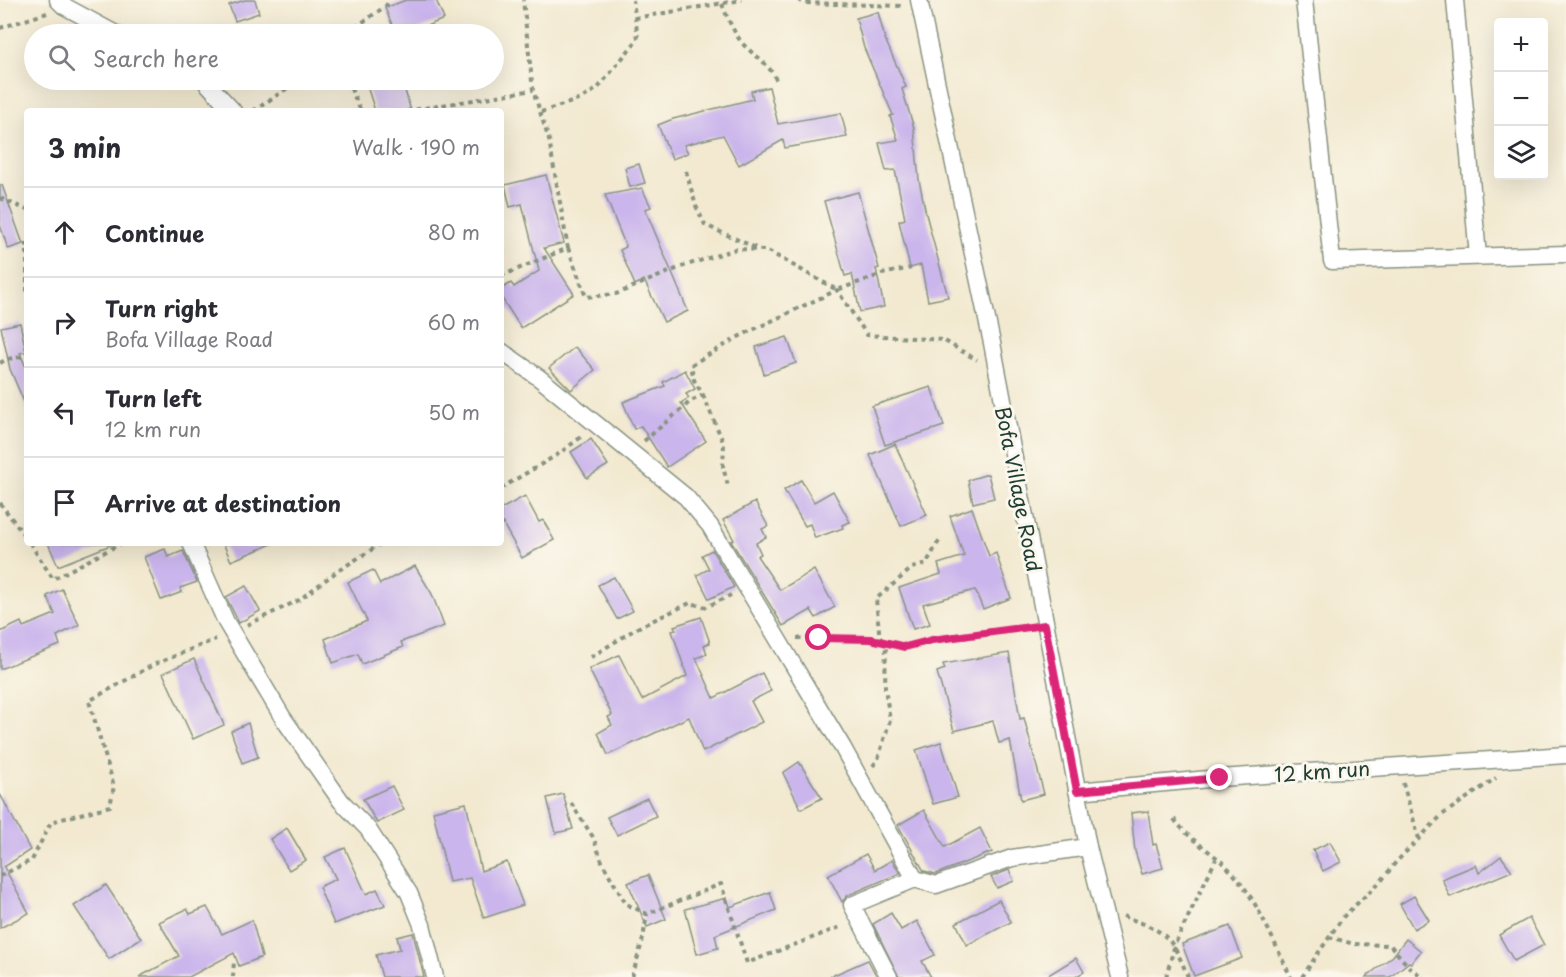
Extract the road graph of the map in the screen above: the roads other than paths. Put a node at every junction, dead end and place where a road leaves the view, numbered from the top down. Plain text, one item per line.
1 (1304, 0) edge
2 (1455, 0) edge
3 (61, 3) edge
4 (920, 3) edge
5 (98, 24) edge
6 (213, 90) edge
7 (230, 108) edge
8 (1566, 254) edge
9 (1478, 256) junction
10 (504, 353) edge
11 (192, 546) edge
12 (1566, 755) edge
13 (1077, 791) junction
14 (1088, 847) junction
15 (915, 879) junction
16 (435, 977) edge
17 (889, 977) edge
18 (1120, 977) edge

1 - 9 street
2 - 9 street
3 - 5 street
4 - 13 street, Bofa Village Road
6 - 7 street
8 - 9 street
10 - 15 street
11 - 16 street
12 - 13 street, 12 km run
13 - 14 street, Bofa Village Road
14 - 15 street
14 - 18 street, Bofa Village Road
15 - 17 street

